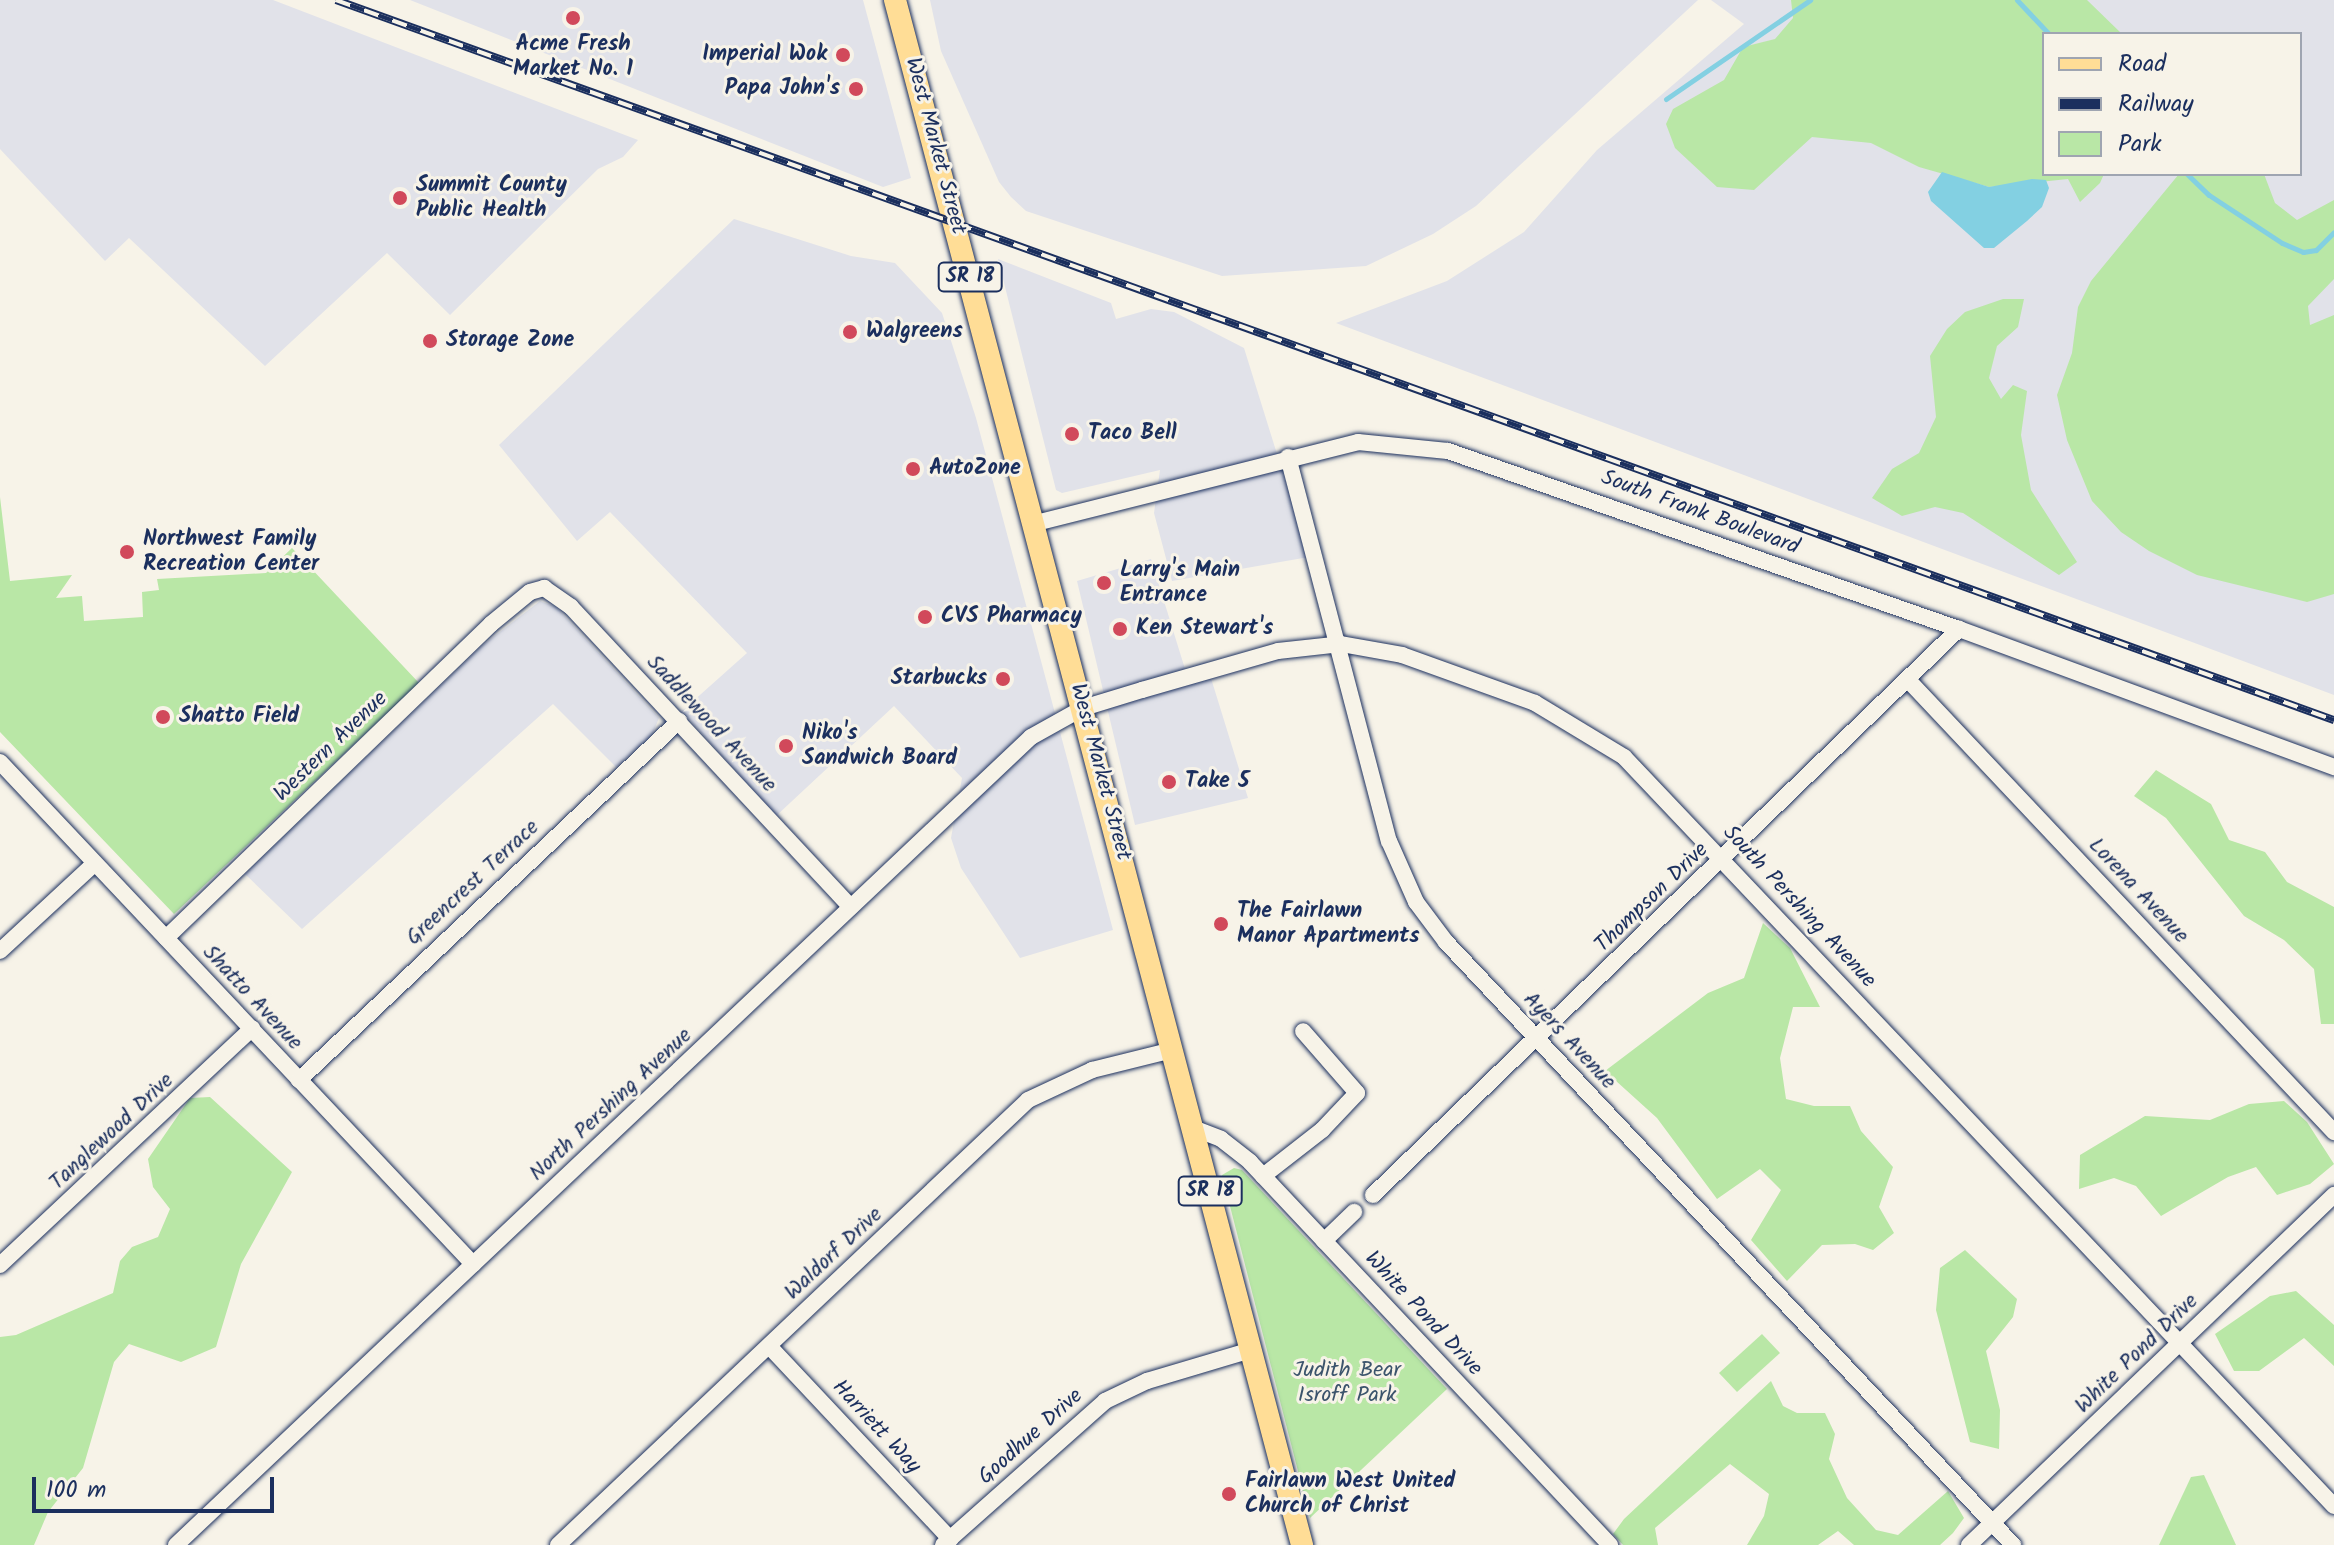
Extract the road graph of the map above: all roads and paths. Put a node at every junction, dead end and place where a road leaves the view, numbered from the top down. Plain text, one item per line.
1 (895, 0) edge
2 (1288, 457) junction
3 (1036, 523) junction
4 (530, 592) joint
5 (1959, 629) junction
6 (1341, 644) junction
7 (1909, 681) junction
8 (1083, 708) junction
9 (679, 721) junction
10 (0, 762) edge
11 (2334, 767) edge
12 (1724, 859) junction
13 (95, 863) junction
14 (851, 907) junction
15 (166, 938) junction
16 (0, 951) edge
17 (252, 1028) junction
18 (1303, 1031) dead end
19 (1539, 1039) junction
20 (1172, 1050) junction
21 (299, 1080) junction
22 (1193, 1128) junction
23 (2334, 1132) edge
24 (1263, 1176) junction
25 (1373, 1195) dead end
26 (2334, 1195) edge
27 (1354, 1212) dead end
28 (1324, 1241) junction
29 (2, 1259) edge
30 (473, 1264) junction
31 (2179, 1344) junction
32 (769, 1346) junction
33 (1251, 1350) junction
34 (2334, 1506) edge
35 (1992, 1522) junction
36 (946, 1542) edge
37 (176, 1545) edge
38 (558, 1545) edge
39 (1302, 1545) edge
40 (1610, 1545) edge
41 (1969, 1545) edge
42 (2013, 1545) edge

1 - 3 main road, West Market Street / SR 18
2 - 3 street, South Frank Boulevard
2 - 5 street, South Frank Boulevard
2 - 6 street, Ayers Avenue
3 - 8 main road, West Market Street / SR 18
4 - 9 street, Saddlewood Avenue
4 - 15 street, Western Avenue
5 - 7 street, Thompson Drive
5 - 11 street, South Frank Boulevard
6 - 8 street, South Pershing Avenue
6 - 12 street, South Pershing Avenue
6 - 19 street, Ayers Avenue
7 - 12 street, Thompson Drive
7 - 23 street, Lorena Avenue
8 - 14 street, North Pershing Avenue
8 - 20 main road, West Market Street / SR 18
9 - 14 street, Saddlewood Avenue
9 - 21 street, Greencrest Terrace
10 - 13 street, Shatto Avenue
12 - 19 street, Thompson Drive
12 - 31 street, South Pershing Avenue
13 - 15 street, Shatto Avenue
13 - 16 street
14 - 30 street, North Pershing Avenue
15 - 17 street, Shatto Avenue
17 - 21 street, Shatto Avenue
17 - 29 street, Tanglewood Drive
18 - 24 street
19 - 25 street, Thompson Drive
19 - 35 street, Ayers Avenue
20 - 22 main road, West Market Street / SR 18
20 - 32 street, Waldorf Drive
21 - 30 street, Shatto Avenue
22 - 24 street, White Pond Drive
22 - 33 main road, West Market Street / SR 18
24 - 28 street, White Pond Drive
26 - 31 street, White Pond Drive
27 - 28 street
28 - 40 street, White Pond Drive
30 - 37 street, North Pershing Avenue
31 - 34 street, South Pershing Avenue
31 - 35 street, White Pond Drive
32 - 36 street, Harriett Way
32 - 38 street, Waldorf Drive
33 - 36 street, Goodhue Drive
33 - 39 main road, West Market Street / SR 18
35 - 41 street, White Pond Drive
35 - 42 street, Ayers Avenue

